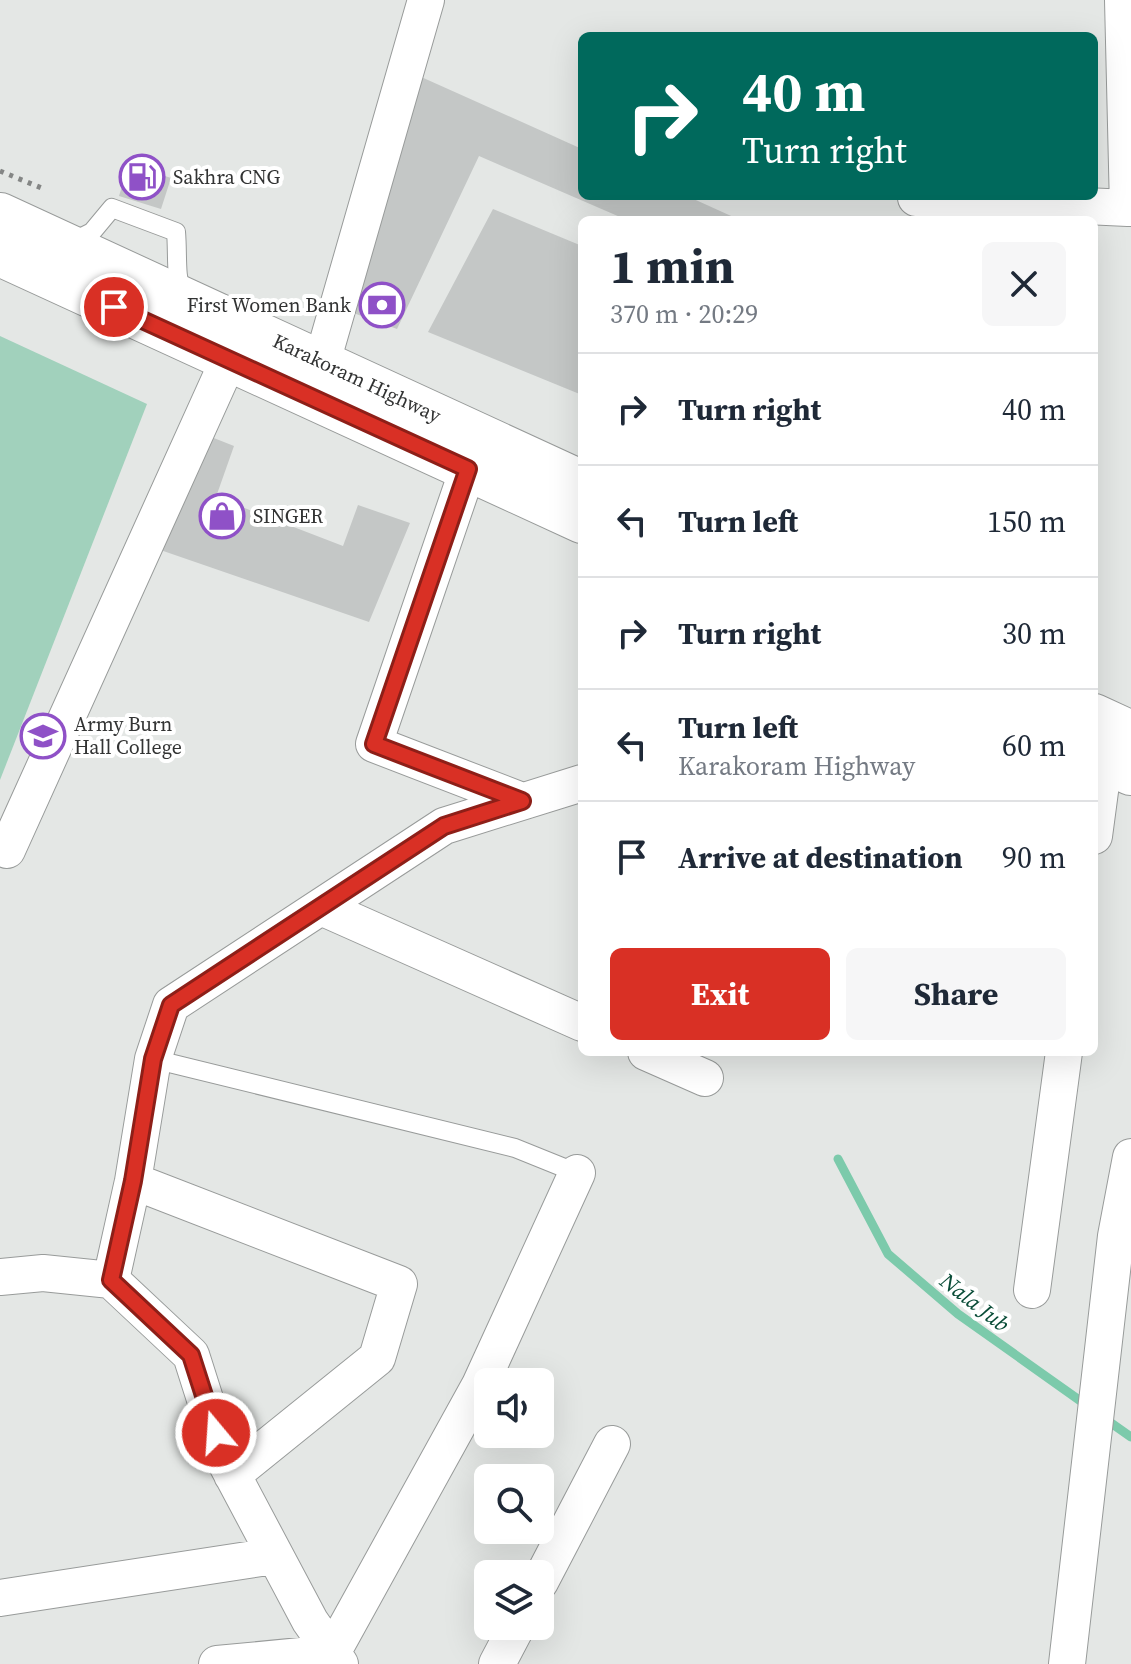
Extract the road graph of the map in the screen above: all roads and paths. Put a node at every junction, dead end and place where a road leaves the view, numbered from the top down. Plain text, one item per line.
1 (426, 0) edge
2 (1123, 0) edge
3 (0, 171) edge
4 (44, 189) dead end
5 (959, 200) edge
6 (1130, 208) edge
7 (0, 215) edge
8 (66, 245) junction
9 (0, 254) edge
10 (183, 298) junction
11 (229, 359) junction
12 (322, 362) junction
13 (468, 469) junction
14 (578, 481) edge
15 (578, 519) edge
16 (1098, 724) edge
17 (1115, 756) edge
18 (578, 784) edge
19 (522, 801) junction
20 (1098, 821) edge
21 (7, 850) dead end
22 (321, 907) junction
23 (578, 1021) edge
24 (655, 1056) edge
25 (1063, 1056) edge
26 (153, 1059) junction
27 (705, 1078) dead end
28 (1131, 1157) edge
29 (577, 1173) joint
30 (133, 1181) junction
31 (0, 1277) edge
32 (111, 1280) junction
33 (1032, 1290) dead end
34 (612, 1444) dead end
35 (232, 1475) junction
36 (274, 1556) junction
37 (551, 1560) edge
38 (0, 1598) edge
39 (510, 1640) edge
40 (336, 1658) edge
41 (217, 1664) edge
42 (497, 1664) edge
43 (1067, 1664) edge

1 - 12 street
2 - 6 street
3 - 4 path
5 - 6 street
7 - 8 highway, Karakoram Highway
8 - 10 highway, Karakoram Highway
8 - 10 lane
9 - 11 highway, Karakoram Highway
10 - 12 highway, Karakoram Highway
11 - 13 highway, Karakoram Highway
11 - 21 street
12 - 14 highway, Karakoram Highway
13 - 15 highway, Karakoram Highway
13 - 19 street
16 - 17 highway
17 - 20 street
18 - 19 street
19 - 22 street
22 - 23 street
22 - 26 street
24 - 27 street
25 - 33 street
26 - 29 lane
26 - 30 street
28 - 43 street
29 - 40 street
30 - 32 street
30 - 35 street
31 - 32 street
32 - 35 street
34 - 37 street
35 - 36 street
36 - 38 street
36 - 40 street
39 - 42 street
40 - 41 street

